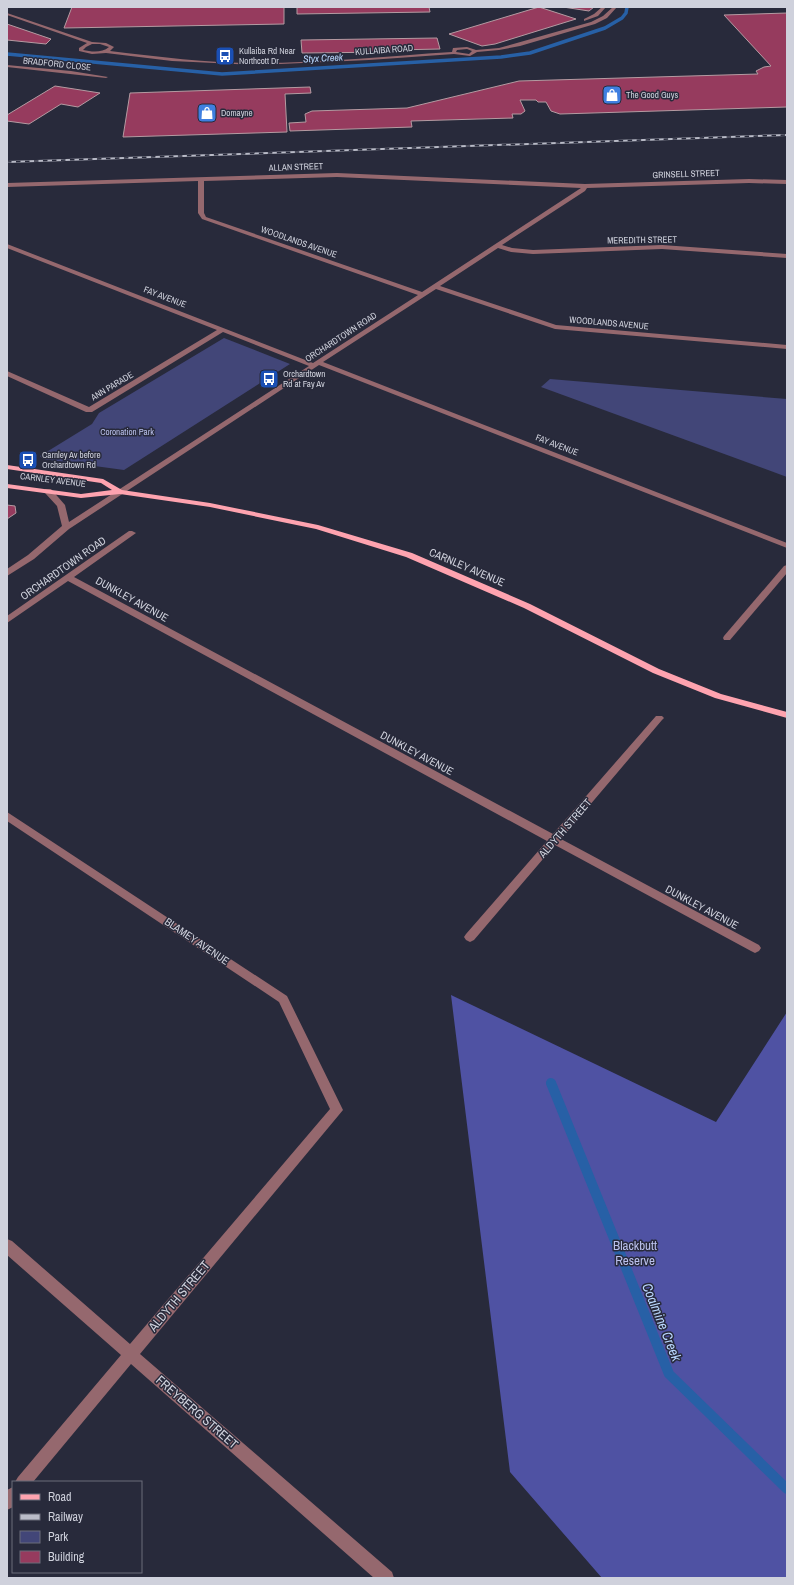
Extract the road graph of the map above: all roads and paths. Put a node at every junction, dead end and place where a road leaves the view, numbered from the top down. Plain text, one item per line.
1 (604, 7) edge
2 (615, 7) edge
3 (7, 14) edge
4 (7, 18) edge
5 (565, 30) junction
6 (92, 43) junction
7 (84, 46) junction
8 (112, 48) junction
9 (106, 52) junction
10 (124, 54) junction
11 (7, 66) edge
12 (106, 77) dead end
13 (201, 180) junction
14 (787, 182) edge
15 (7, 185) edge
16 (585, 186) junction
17 (7, 246) edge
18 (498, 246) junction
19 (787, 256) edge
20 (436, 288) junction
21 (424, 295) junction
22 (222, 330) junction
23 (787, 347) edge
24 (317, 364) junction
25 (7, 373) edge
26 (7, 467) edge
27 (7, 486) edge
28 (48, 491) junction
29 (120, 492) junction
30 (66, 528) junction
31 (132, 533) dead end
32 (787, 546) edge
33 (787, 568) edge
34 (7, 572) edge
35 (69, 578) junction
36 (7, 620) edge
37 (727, 638) dead end
38 (787, 715) edge
39 (659, 718) dead end
40 (7, 816) edge
41 (554, 841) junction
42 (470, 938) dead end
43 (754, 948) dead end
44 (337, 1110) joint
45 (7, 1246) edge
46 (130, 1354) junction
47 (25, 1481) edge
48 (386, 1578) edge

1 - 5 street, KULLAIBA ROAD
2 - 5 street, KULLAIBA ROAD
3 - 6 street, KULLAIBA ROAD
4 - 7 street, KULLAIBA ROAD
5 - 10 street, KULLAIBA ROAD
6 - 7 street
6 - 8 street, KULLAIBA ROAD
7 - 9 street, KULLAIBA ROAD
8 - 9 street
8 - 10 street, KULLAIBA ROAD
9 - 10 street, KULLAIBA ROAD
11 - 12 street, BRADFORD CLOSE
13 - 15 street, ALLAN STREET
13 - 16 street, ALLAN STREET
13 - 21 street, WOODLANDS AVENUE
14 - 16 street, GRINSELL STREET
16 - 18 street, ORCHARDTOWN ROAD
17 - 22 street, FAY AVENUE
18 - 19 street, MEREDITH STREET
18 - 20 street, ORCHARDTOWN ROAD
20 - 21 street, ORCHARDTOWN ROAD
20 - 23 street, WOODLANDS AVENUE
21 - 24 street, ORCHARDTOWN ROAD
22 - 24 street, FAY AVENUE
22 - 25 street, ANN PARADE
24 - 29 street, ORCHARDTOWN ROAD
24 - 32 street, FAY AVENUE
26 - 29 main road, CARNLEY AVENUE
27 - 28 main road, CARNLEY AVENUE
28 - 29 main road, CARNLEY AVENUE
28 - 30 street
29 - 30 street, ORCHARDTOWN ROAD
29 - 38 main road, CARNLEY AVENUE
30 - 34 street, ORCHARDTOWN ROAD
31 - 35 street, ORCHARDTOWN ROAD
33 - 37 street
35 - 36 street, ORCHARDTOWN ROAD
35 - 41 street, DUNKLEY AVENUE
39 - 41 street, ALDYTH STREET
40 - 44 street, BLAMEY AVENUE
41 - 42 street, ALDYTH STREET
41 - 43 street, DUNKLEY AVENUE
44 - 46 street, ALDYTH STREET
45 - 46 street, FREYBERG STREET
46 - 47 street, ALDYTH STREET
46 - 48 street, FREYBERG STREET

